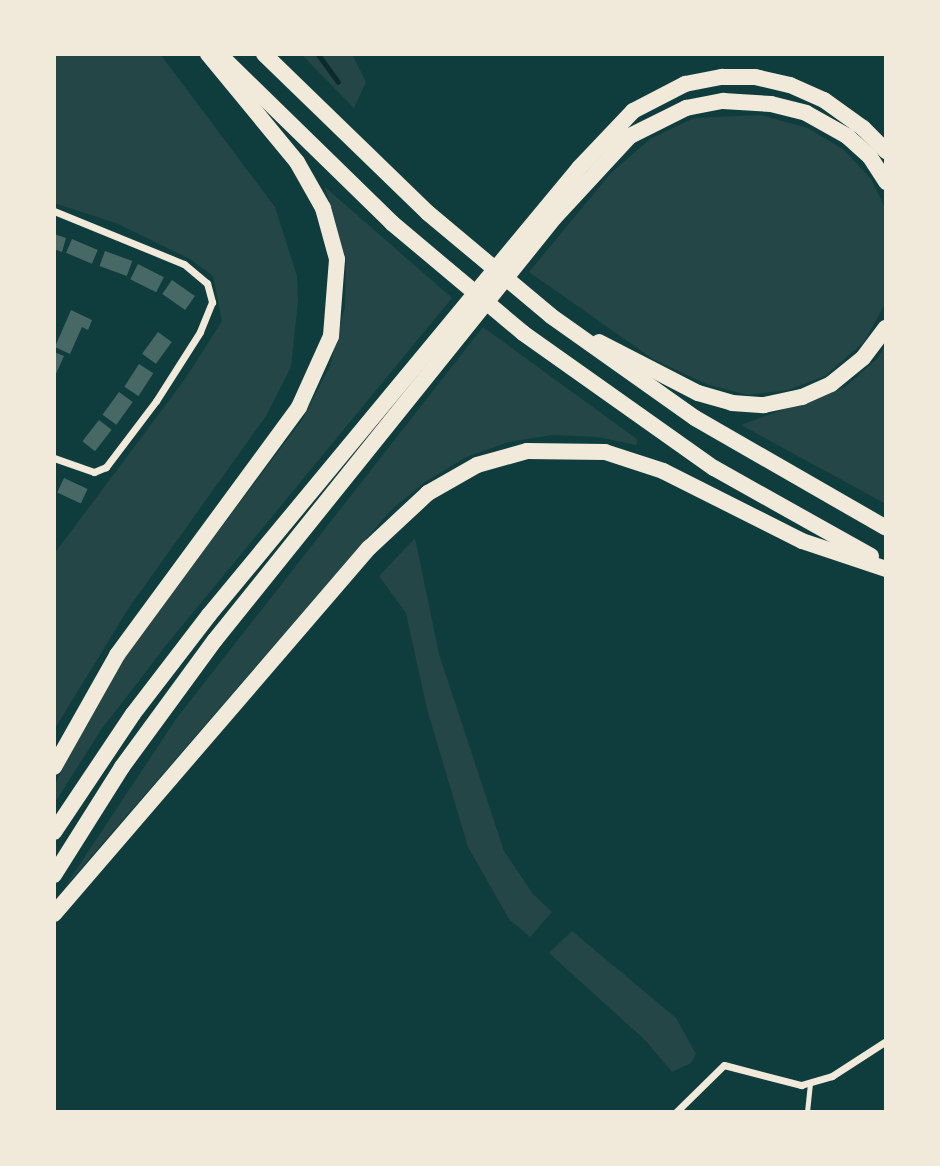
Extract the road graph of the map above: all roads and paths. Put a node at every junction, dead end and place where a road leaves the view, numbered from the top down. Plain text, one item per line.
1 (208, 54) edge
2 (219, 54) edge
3 (264, 54) edge
4 (886, 151) edge
5 (886, 181) edge
6 (54, 211) edge
7 (550, 214) junction
8 (551, 316) junction
9 (886, 328) edge
10 (437, 351) junction
11 (54, 458) edge
12 (886, 528) edge
13 (886, 563) edge
14 (886, 569) edge
15 (54, 767) edge
16 (54, 832) edge
17 (54, 875) edge
18 (54, 914) edge
19 (886, 1041) edge
20 (810, 1084) junction
21 (676, 1112) edge
22 (807, 1112) edge

1 - 15 highway
2 - 13 highway
3 - 8 highway
4 - 7 highway
5 - 7 highway
6 - 11 street
7 - 10 highway
8 - 9 highway
8 - 12 highway
10 - 16 highway
10 - 17 highway
14 - 18 highway
19 - 20 street
20 - 21 street
20 - 22 lane

